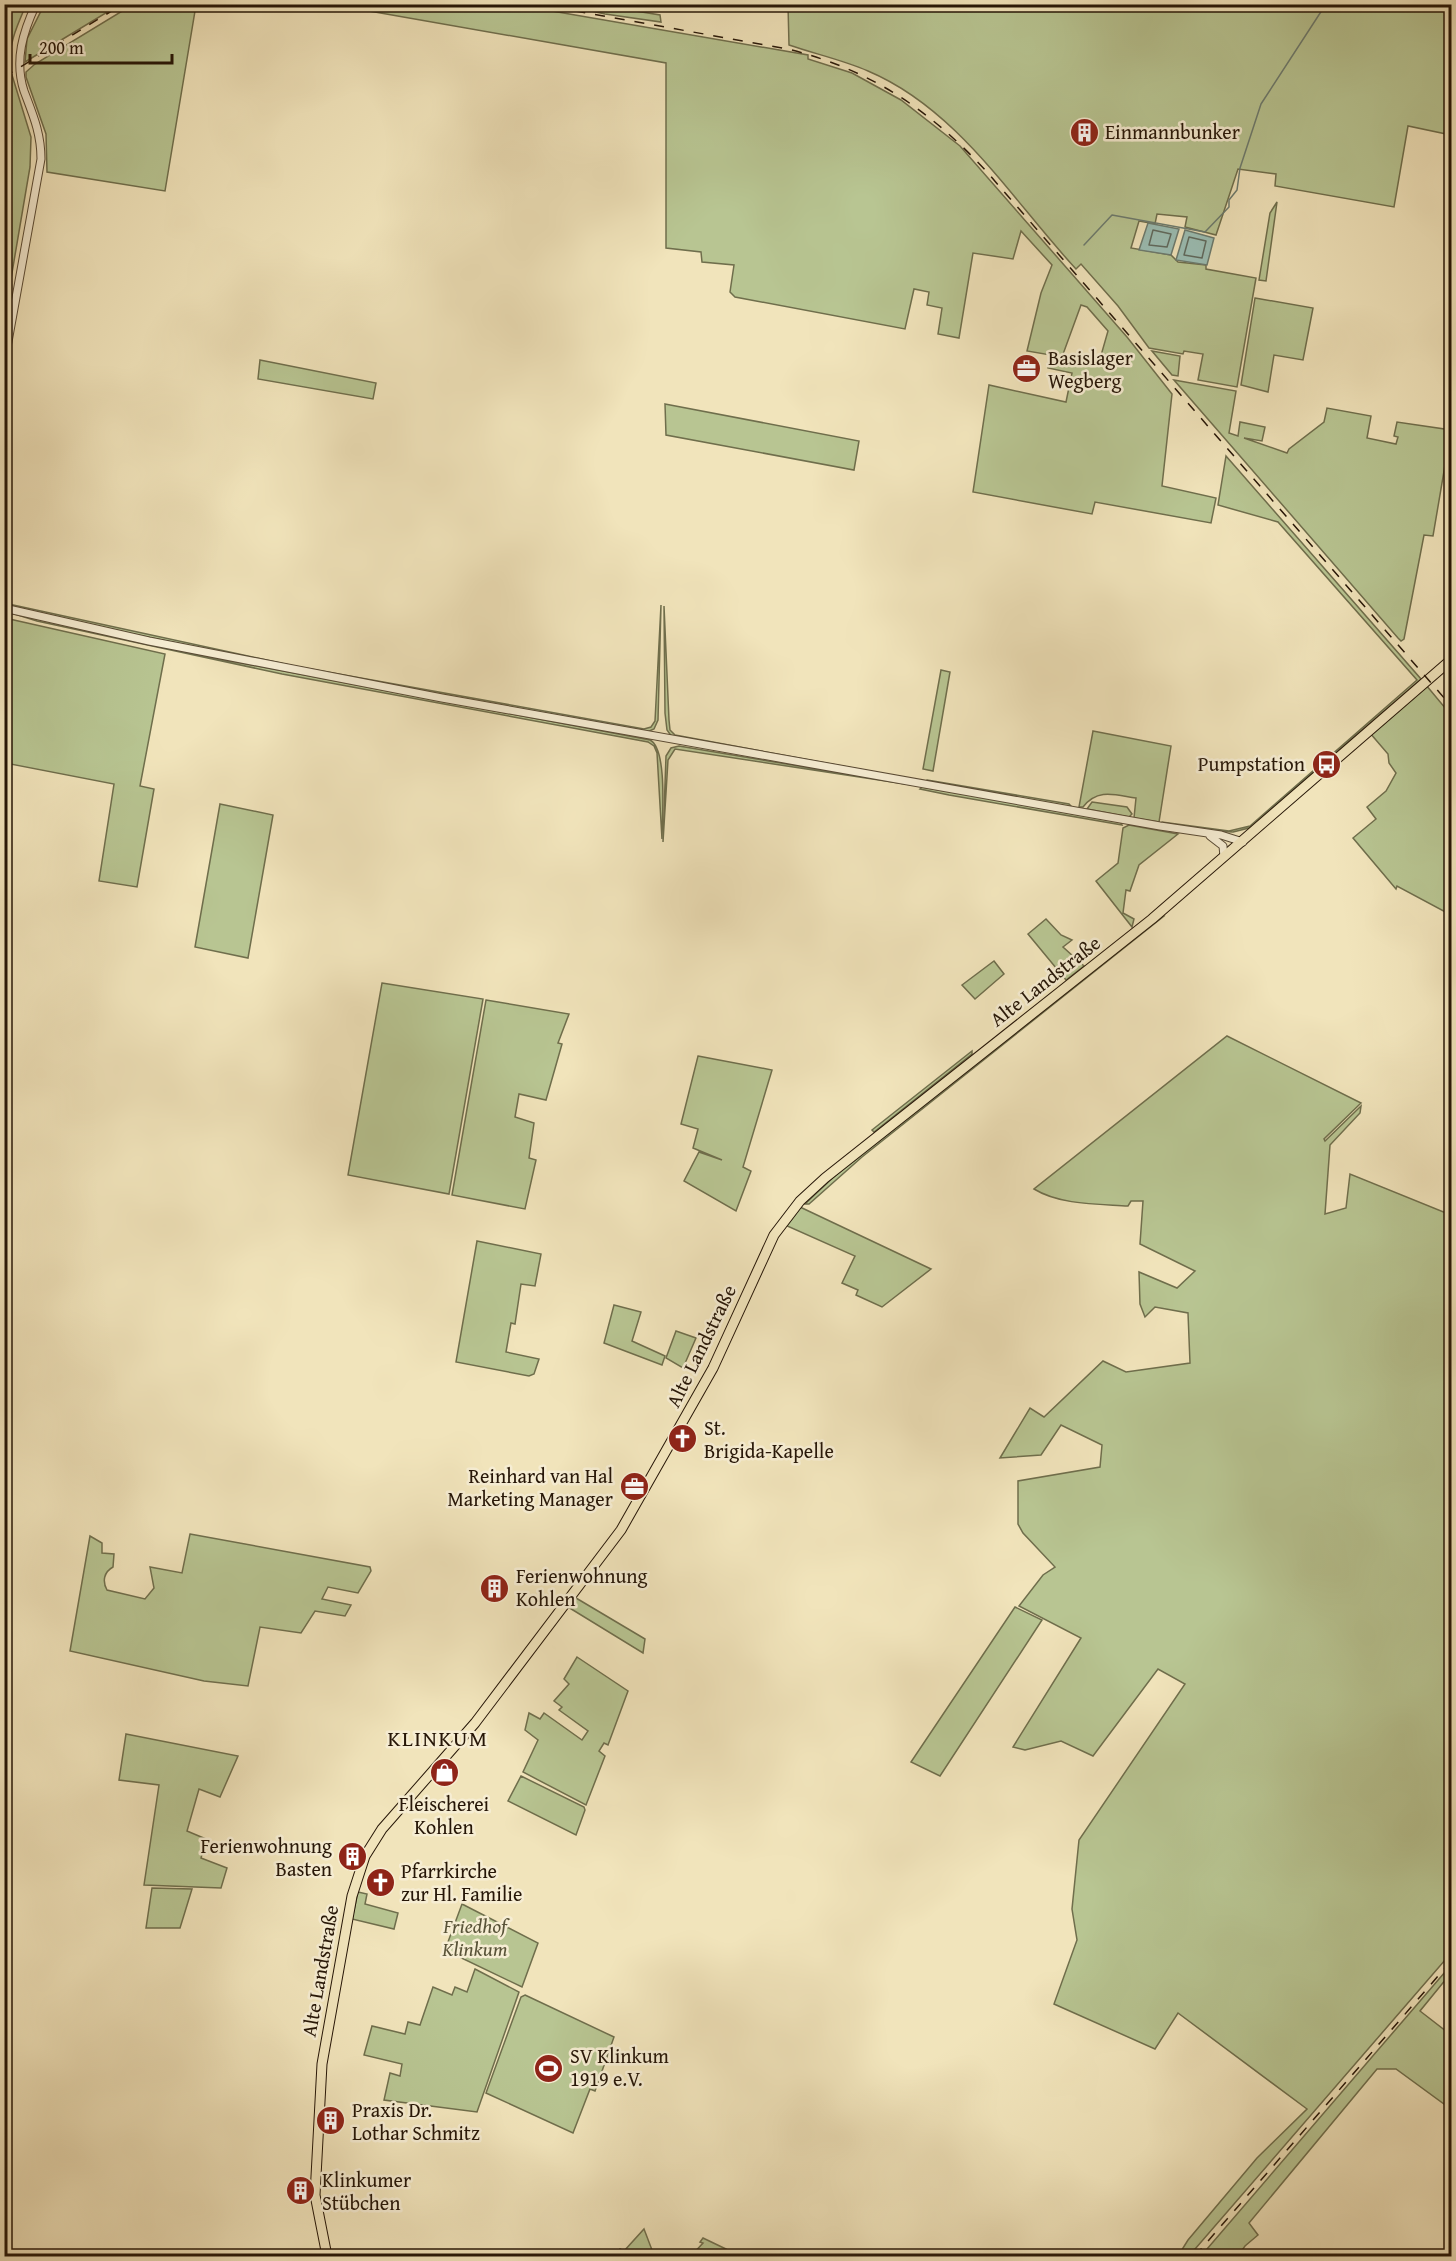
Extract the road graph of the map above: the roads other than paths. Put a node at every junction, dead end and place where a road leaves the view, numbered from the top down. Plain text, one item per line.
1 (36, 4) edge
2 (4, 364) edge
3 (4, 608) edge
4 (1452, 659) edge
5 (1208, 834) junction
6 (1239, 841) junction
7 (1223, 859) junction
8 (327, 2256) edge

1 - 2 street
3 - 5 street
4 - 6 main road, Alte Landstraße
5 - 6 street
5 - 7 street
6 - 7 main road, Alte Landstraße
7 - 8 main road, Alte Landstraße

